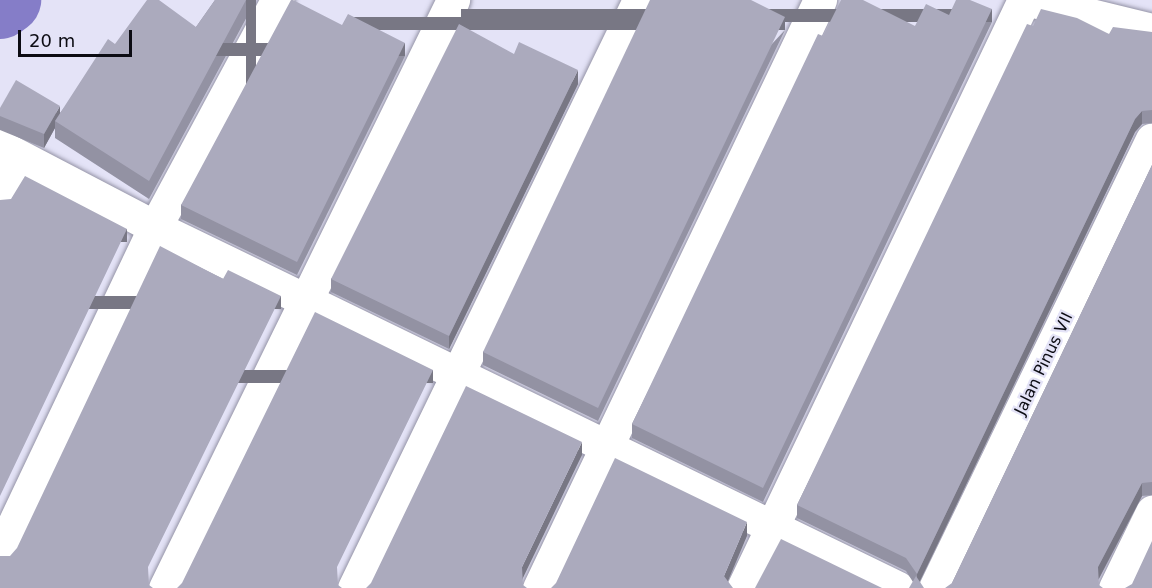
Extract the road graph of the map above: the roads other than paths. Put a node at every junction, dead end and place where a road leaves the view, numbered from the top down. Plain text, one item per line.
1 (278, 0) edge
2 (453, 0) edge
3 (639, 0) edge
4 (820, 0) edge
5 (1024, 0) edge
6 (1029, 0) edge
7 (1152, 30) edge
8 (1152, 140) edge
9 (9, 152) edge
10 (0, 197) edge
11 (155, 227) junction
12 (306, 300) junction
13 (459, 374) junction
14 (607, 449) junction
15 (1152, 512) edge
16 (774, 525) junction
17 (0, 553) edge
18 (165, 588) edge
19 (354, 588) edge
20 (539, 588) edge
21 (743, 588) edge
22 (898, 588) edge
23 (935, 588) edge
24 (1115, 588) edge

1 - 11 street
2 - 12 street
3 - 13 street
4 - 14 street
5 - 16 street
6 - 7 street
8 - 23 street, Jalan Pinus VII
9 - 10 street
9 - 11 street
11 - 12 street
11 - 17 street
12 - 13 street
12 - 18 street
13 - 14 street
13 - 19 street
14 - 16 street
14 - 20 street
15 - 24 street
16 - 21 street
16 - 22 street

